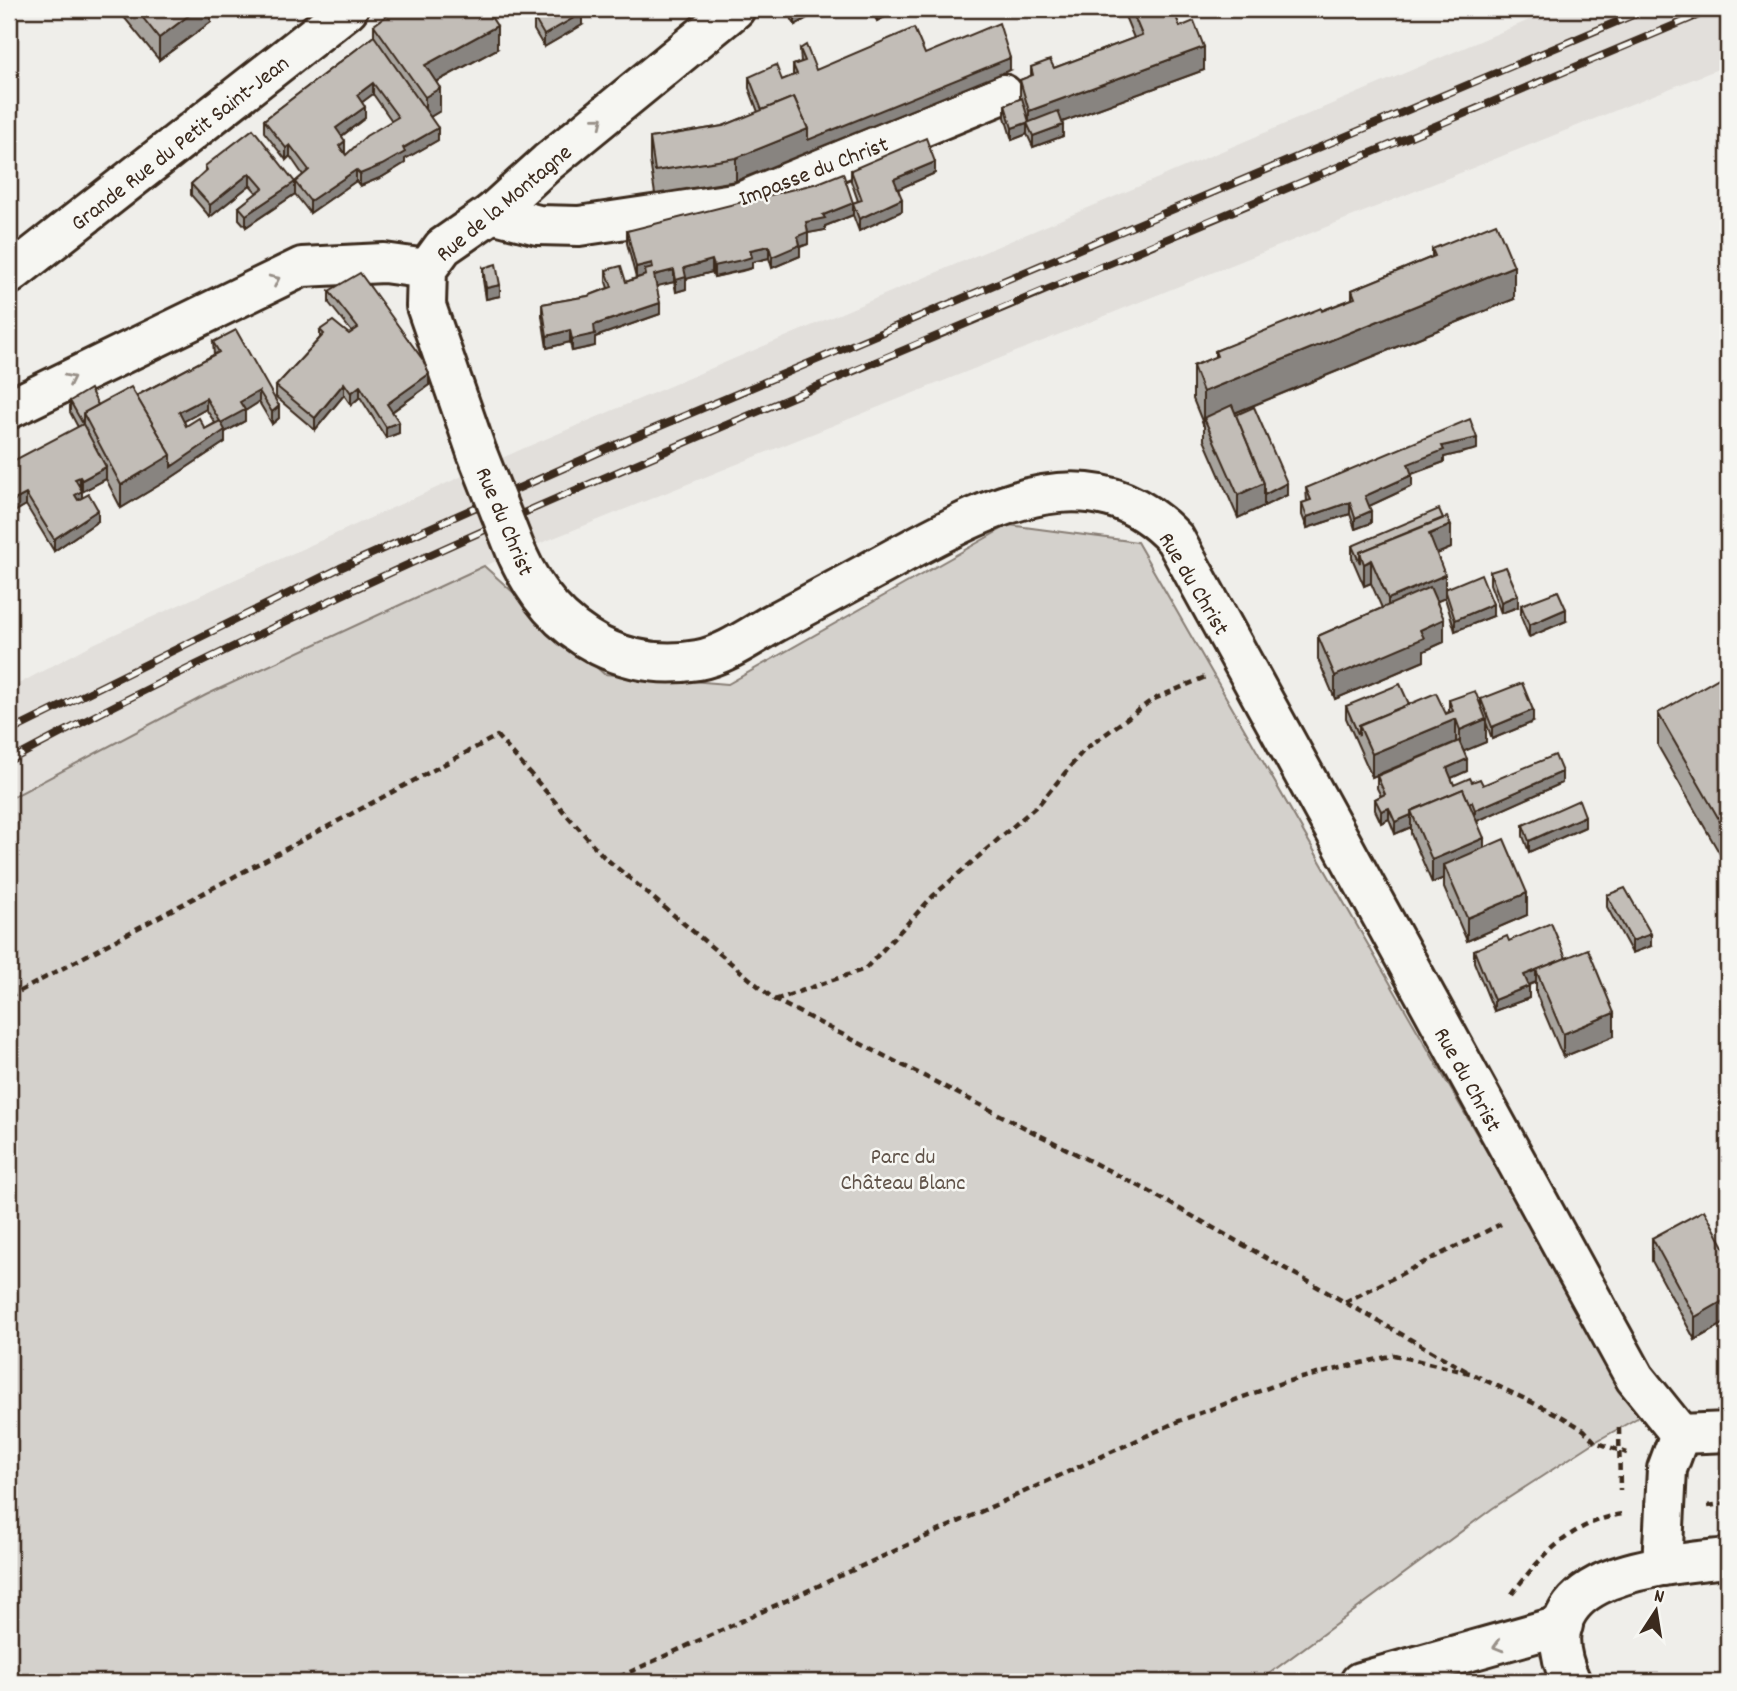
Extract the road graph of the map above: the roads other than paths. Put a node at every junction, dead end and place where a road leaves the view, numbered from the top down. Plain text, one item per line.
1 (348, 9) edge
2 (735, 9) edge
3 (1003, 94) dead end
4 (492, 213) junction
5 (428, 269) junction
6 (9, 275) edge
7 (9, 409) edge
8 (1728, 1432) edge
9 (1680, 1434) junction
10 (1728, 1558) edge
11 (1662, 1566) junction
12 (1563, 1625) junction
13 (1360, 1682) edge
14 (1571, 1682) edge

1 - 6 street, Grande Rue du Petit Saint-Jean
4 -> 2 street, Rue de la Montagne
3 - 4 street, Impasse du Christ
4 - 5 street, Rue de la Montagne
7 -> 5 street, Rue de la Montagne
5 - 9 street, Rue du Christ, bridge
8 - 9 street
9 - 11 street
10 - 11 street
11 - 12 street
12 -> 13 street
12 - 14 street

